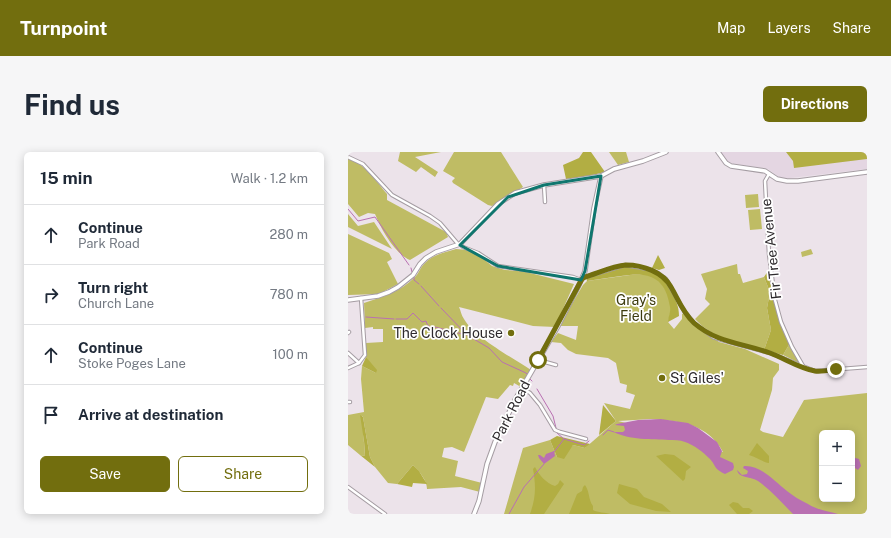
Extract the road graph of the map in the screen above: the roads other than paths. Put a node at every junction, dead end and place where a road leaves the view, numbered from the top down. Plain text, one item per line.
1 (666, 152) edge
2 (718, 152) edge
3 (348, 157) edge
4 (867, 172) edge
5 (769, 174) junction
6 (600, 176) junction
7 (544, 185) junction
8 (546, 202) dead end
9 (459, 244) junction
10 (582, 279) junction
11 (361, 298) junction
12 (348, 300) edge
13 (348, 354) edge
14 (538, 360) junction
15 (359, 364) junction
16 (556, 365) dead end
17 (803, 366) junction
18 (867, 367) edge
19 (348, 368) edge
20 (522, 388) junction
21 (586, 439) dead end
22 (348, 487) edge
23 (385, 514) edge
24 (474, 514) edge

1 - 6 main road
2 - 5 main road
3 - 9 street
4 - 5 main road
5 - 17 street, Fir Tree Avenue
6 - 7 main road
6 - 10 main road, Park Road
7 - 8 street
7 - 9 main road
9 - 10 street
9 - 11 main road
10 - 14 main road, Park Road
10 - 17 street
11 - 12 main road
11 - 15 street
13 - 15 street
14 - 16 street
14 - 20 main road, Park Road
15 - 19 street
17 - 18 street
20 - 21 street
20 - 24 main road, Park Road
22 - 23 street

